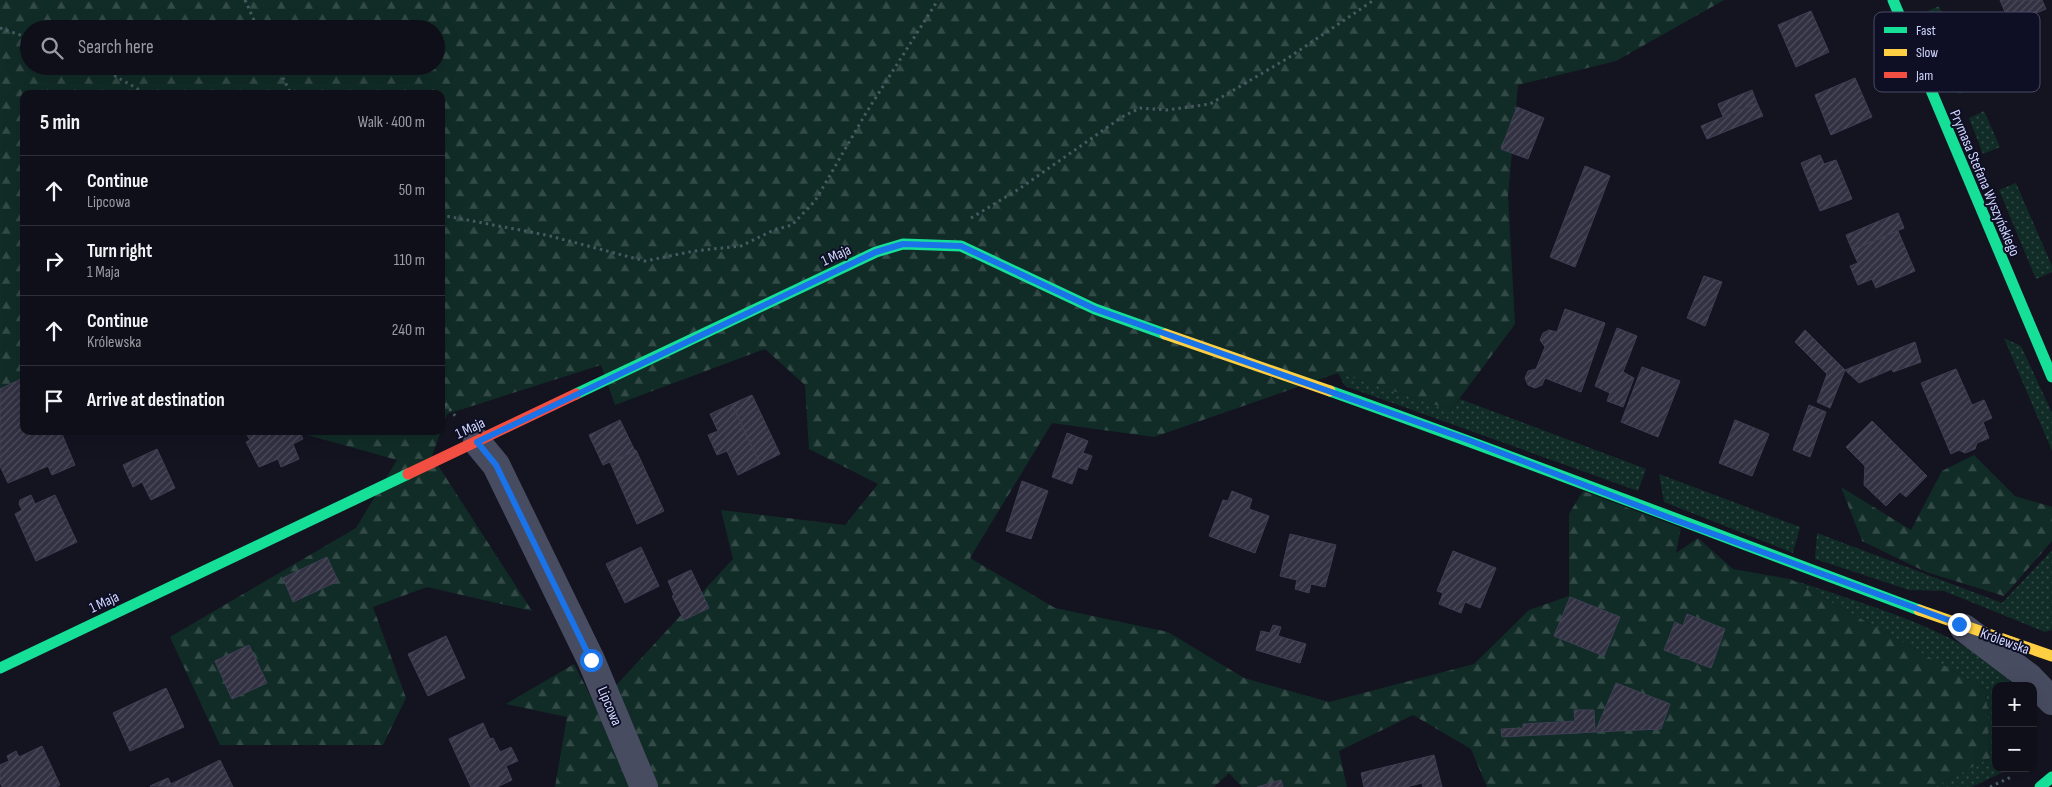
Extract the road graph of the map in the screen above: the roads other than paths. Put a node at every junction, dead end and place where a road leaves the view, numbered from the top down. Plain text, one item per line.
1 (1893, 0) edge
2 (1898, 12) edge
3 (1932, 92) edge
4 (930, 244) joint
5 (2052, 377) edge
6 (477, 442) junction
7 (1959, 624) junction
8 (2052, 656) edge
9 (0, 668) edge
10 (2052, 701) edge
11 (2052, 777) edge
12 (644, 787) edge
13 (2040, 787) edge

1 - 2 street, Prymasa Stefana Wyszyńskiego
3 - 5 street, Prymasa Stefana Wyszyńskiego
4 - 6 street, 1 Maja
4 - 7 street, Królewska
6 - 9 street, 1 Maja
6 - 12 street, Lipcowa
7 - 8 street, Królewska
7 - 10 street, Królewska
11 - 13 street

